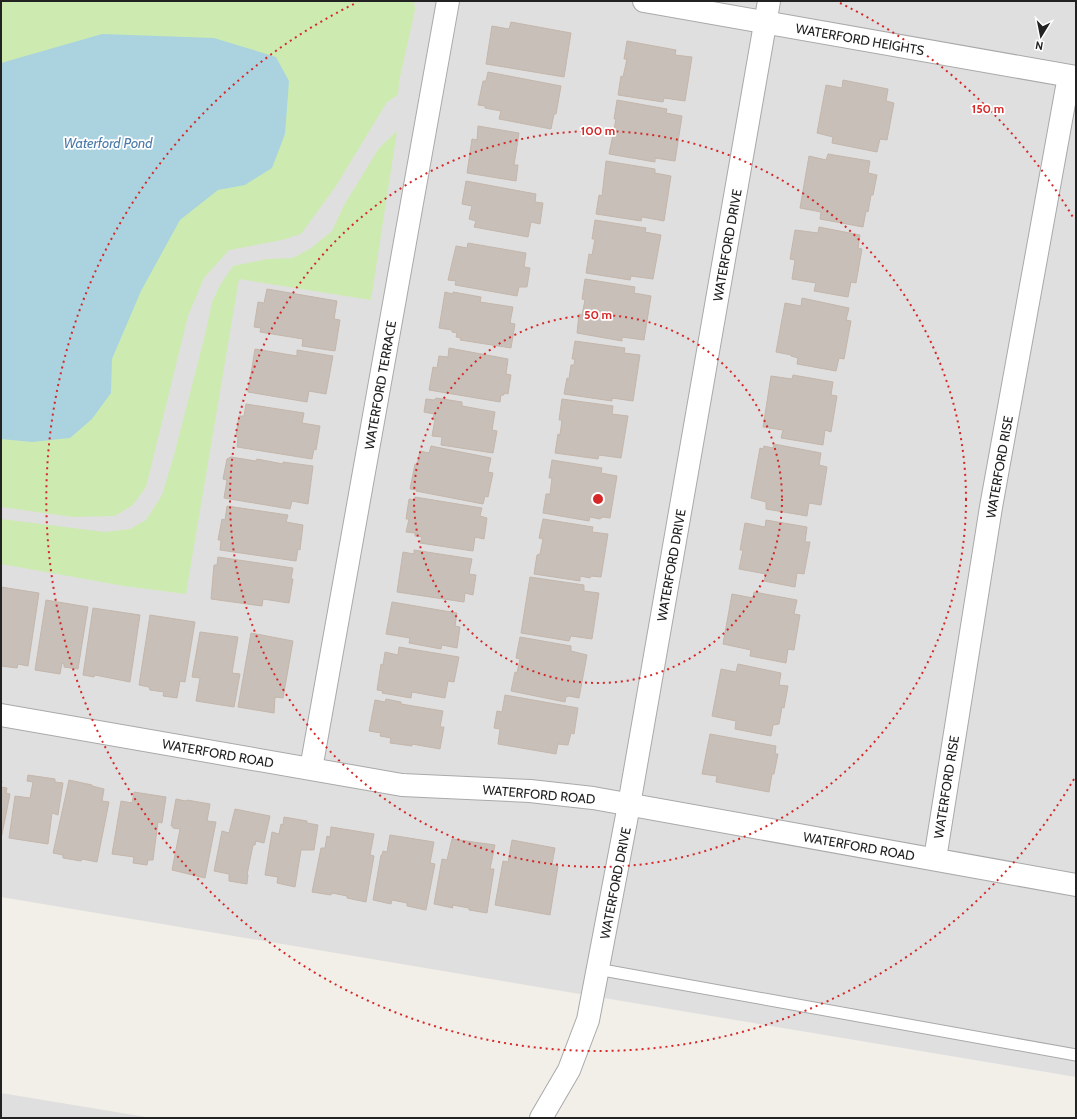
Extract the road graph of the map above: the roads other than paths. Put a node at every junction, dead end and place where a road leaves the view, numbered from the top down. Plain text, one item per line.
1 (448, 1) edge
2 (644, 1) edge
3 (769, 1) edge
4 (766, 22) junction
5 (1072, 76) edge
6 (1, 715) edge
7 (311, 769) junction
8 (630, 805) junction
9 (935, 859) junction
10 (1076, 884) edge
11 (597, 969) junction
12 (1076, 1055) edge
13 (541, 1118) edge

1 - 7 street, WATERFORD TERRACE
2 - 4 street, WATERFORD HEIGHTS
3 - 4 street, WATERFORD DRIVE
4 - 5 street, WATERFORD HEIGHTS
4 - 8 street, WATERFORD DRIVE
5 - 9 street, WATERFORD RISE
6 - 7 street, WATERFORD ROAD
7 - 8 street, WATERFORD ROAD
8 - 9 street, WATERFORD ROAD
8 - 11 street, WATERFORD DRIVE
9 - 10 street, WATERFORD ROAD
11 - 12 lane
11 - 13 street, WATERFORD DRIVE

